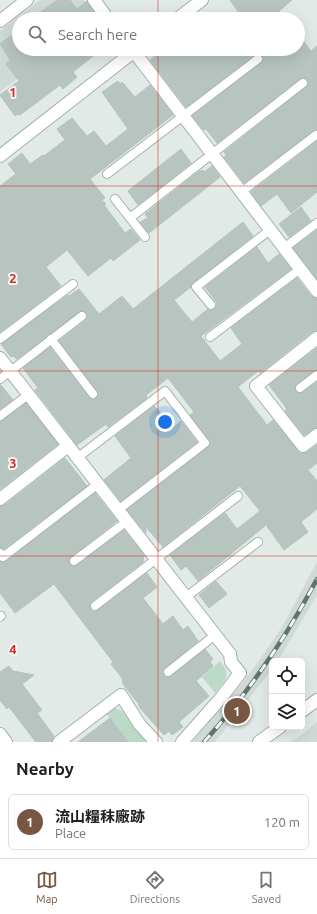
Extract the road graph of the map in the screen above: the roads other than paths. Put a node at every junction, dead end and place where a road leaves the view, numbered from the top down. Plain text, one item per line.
1 (27, 0) edge
2 (94, 0) edge
3 (202, 0) edge
4 (103, 12) edge
5 (186, 12) edge
6 (0, 21) edge
7 (126, 56) edge
8 (138, 56) edge
9 (258, 59) dead end
10 (303, 83) dead end
11 (182, 117) junction
12 (316, 136) dead end
13 (211, 154) junction
14 (0, 156) edge
15 (107, 174) dead end
16 (240, 193) junction
17 (115, 199) dead end
18 (130, 218) junction
19 (317, 223) edge
20 (270, 230) junction
21 (145, 237) dead end
22 (284, 248) junction
23 (300, 269) junction
24 (73, 284) dead end
25 (317, 291) edge
26 (211, 305) dead end
27 (82, 316) dead end
28 (210, 337) dead end
29 (317, 338) edge
30 (0, 339) edge
31 (52, 340) junction
32 (0, 358) edge
33 (10, 371) junction
34 (317, 375) edge
35 (0, 379) edge
36 (300, 388) dead end
37 (93, 394) dead end
38 (28, 395) junction
39 (0, 416) edge
40 (317, 435) edge
41 (68, 446) junction
42 (77, 458) junction
43 (98, 484) junction
44 (238, 496) dead end
45 (0, 499) edge
46 (118, 510) junction
47 (127, 521) junction
48 (258, 542) dead end
49 (0, 553) edge
50 (156, 559) junction
51 (74, 561) dead end
52 (186, 597) junction
53 (95, 606) dead end
54 (215, 635) junction
55 (168, 672) dead end
56 (317, 700) edge
57 (305, 709) edge
58 (276, 730) edge
59 (0, 734) edge
60 (6, 742) edge
61 (59, 742) edge
62 (156, 742) edge
63 (182, 742) edge
64 (259, 742) edge

1 - 6 street
2 - 4 street
3 - 5 street
7 - 14 street
8 - 11 street
9 - 11 lane
10 - 13 lane
11 - 13 street
11 - 15 lane
12 - 16 lane
13 - 16 street
13 - 18 lane
16 - 20 street
17 - 18 lane
18 - 21 lane
19 - 22 lane
20 - 22 street
20 - 26 lane
22 - 23 street
23 - 25 street
23 - 28 lane
24 - 30 lane
27 - 31 lane
29 - 40 street
31 - 33 lane
31 - 37 lane
32 - 33 street
33 - 35 lane
33 - 38 street
34 - 36 lane
38 - 39 lane
38 - 41 street
41 - 42 street
41 - 45 street
42 - 43 street
42 - 46 lane
43 - 46 street
43 - 49 lane
44 - 50 lane
46 - 47 street
47 - 50 street
47 - 51 lane
48 - 52 lane
50 - 52 street
50 - 53 lane
52 - 54 street
54 - 55 lane
54 - 63 street
56 - 57 street
58 - 64 street
59 - 60 street
61 - 62 street

